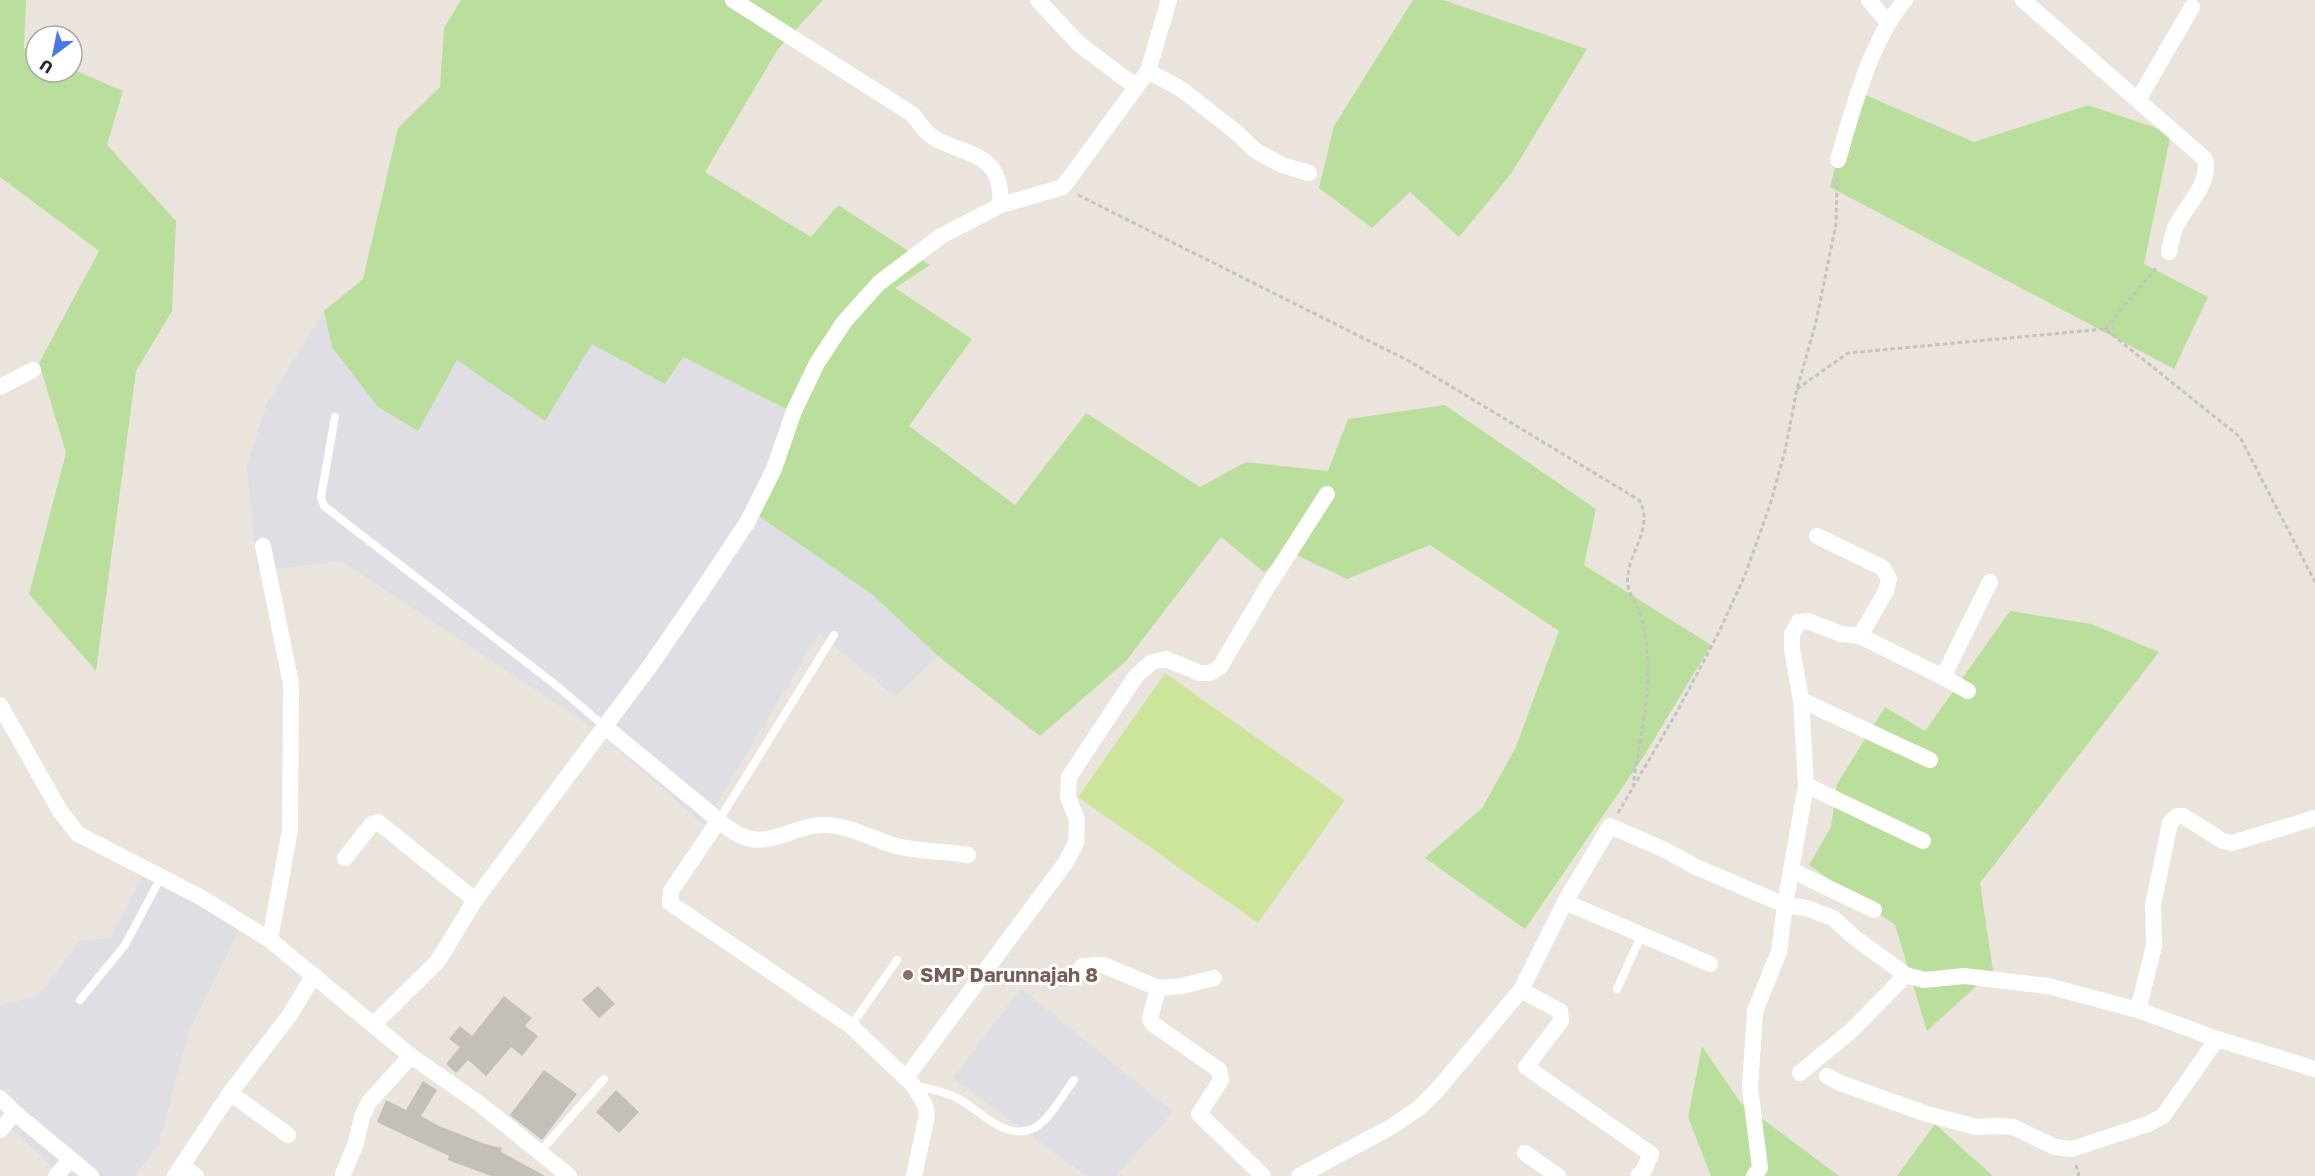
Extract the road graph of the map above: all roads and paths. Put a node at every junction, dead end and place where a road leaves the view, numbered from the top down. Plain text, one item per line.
1 (733, 0) edge
2 (1038, 0) edge
3 (1169, 0) edge
4 (1869, 0) edge
5 (1905, 0) edge
6 (2023, 0) edge
7 (2192, 7) dead end
8 (1888, 23) junction
9 (1148, 71) junction
10 (1136, 87) junction
11 (2138, 100) junction
12 (1838, 160) joint
13 (1309, 173) dead end
14 (1063, 187) junction
15 (1001, 205) junction
16 (2169, 252) joint
17 (2105, 329) junction
18 (33, 370) dead end
19 (0, 387) edge
20 (1797, 389) junction
21 (335, 417) dead end
22 (1327, 494) dead end
23 (1817, 536) dead end
24 (263, 546) dead end
25 (1990, 582) dead end
26 (2315, 582) edge
27 (834, 635) dead end
28 (1860, 636) junction
29 (1943, 677) junction
30 (1968, 691) dead end
31 (1801, 700) junction
32 (0, 705) edge
33 (604, 726) junction
34 (1930, 760) dead end
35 (1633, 784) junction
36 (1806, 785) junction
37 (2315, 818) edge
38 (719, 820) junction
39 (1610, 826) junction
40 (1923, 840) dead end
41 (968, 855) dead end
42 (345, 858) dead end
43 (1791, 870) junction
44 (161, 877) junction
45 (475, 900) junction
46 (1565, 902) junction
47 (1785, 905) junction
48 (1874, 910) dead end
49 (1642, 934) junction
50 (270, 940) junction
51 (897, 960) dead end
52 (1710, 964) dead end
53 (314, 975) junction
54 (1906, 975) junction
55 (1071, 978) dead end
56 (1214, 978) dead end
57 (1158, 988) junction
58 (1617, 989) dead end
59 (1521, 990) junction
60 (80, 1000) dead end
61 (2138, 1010) junction
62 (374, 1024) junction
63 (851, 1026) junction
64 (2217, 1039) junction
65 (411, 1056) junction
66 (2315, 1069) edge
67 (1800, 1073) dead end
68 (1827, 1076) dead end
69 (604, 1079) dead end
70 (1074, 1080) dead end
71 (909, 1081) junction
72 (230, 1093) junction
73 (0, 1098) edge
74 (15, 1113) junction
75 (0, 1130) edge
76 (288, 1135) dead end
77 (539, 1153) junction
78 (1525, 1153) dead end
79 (70, 1160) junction
80 (178, 1171) edge
81 (343, 1174) dead end
82 (56, 1176) edge
83 (91, 1176) edge
84 (196, 1176) edge
85 (569, 1176) edge
86 (914, 1176) edge
87 (1263, 1176) edge
88 (1299, 1176) edge
89 (1558, 1176) edge
90 (1638, 1176) edge
91 (1754, 1176) edge

1 - 15 street
2 - 10 street
3 - 9 street
4 - 8 street
5 - 8 street
6 - 11 street
7 - 11 street
8 - 12 street
9 - 10 street
9 - 13 street
10 - 14 street
11 - 16 street
12 - 20 path
14 - 15 street
14 - 35 path
15 - 33 street
16 - 17 path
17 - 20 path
17 - 26 path
18 - 19 street
20 - 35 path
21 - 33 lane
22 - 71 street
23 - 28 street
24 - 50 street
25 - 29 street
27 - 38 lane
28 - 29 street
28 - 31 street
29 - 30 street
31 - 34 street
31 - 36 street
32 - 44 street
33 - 38 street
33 - 45 street
35 - 39 path
36 - 40 street
36 - 43 street
37 - 61 street
38 - 41 street
38 - 63 street
39 - 46 street
39 - 47 street
42 - 45 street
43 - 47 street
43 - 48 street
44 - 50 street
44 - 60 lane
45 - 62 street
46 - 49 street
46 - 59 street
47 - 54 street
47 - 91 street
49 - 52 street
49 - 58 lane
50 - 53 street
51 - 63 lane
53 - 62 street
53 - 72 street
54 - 61 street
54 - 67 street
55 - 57 street
56 - 57 street
57 - 87 street
59 - 88 street
59 - 90 street
61 - 64 street
62 - 65 street
63 - 71 street
64 - 66 street
64 - 68 street
65 - 77 street
65 - 81 street
69 - 77 lane
70 - 71 lane
71 - 86 street
72 - 76 street
72 - 80 street
73 - 74 street
74 - 75 street
74 - 79 street
77 - 85 street
78 - 89 street
79 - 82 street
79 - 83 street
80 - 84 street

